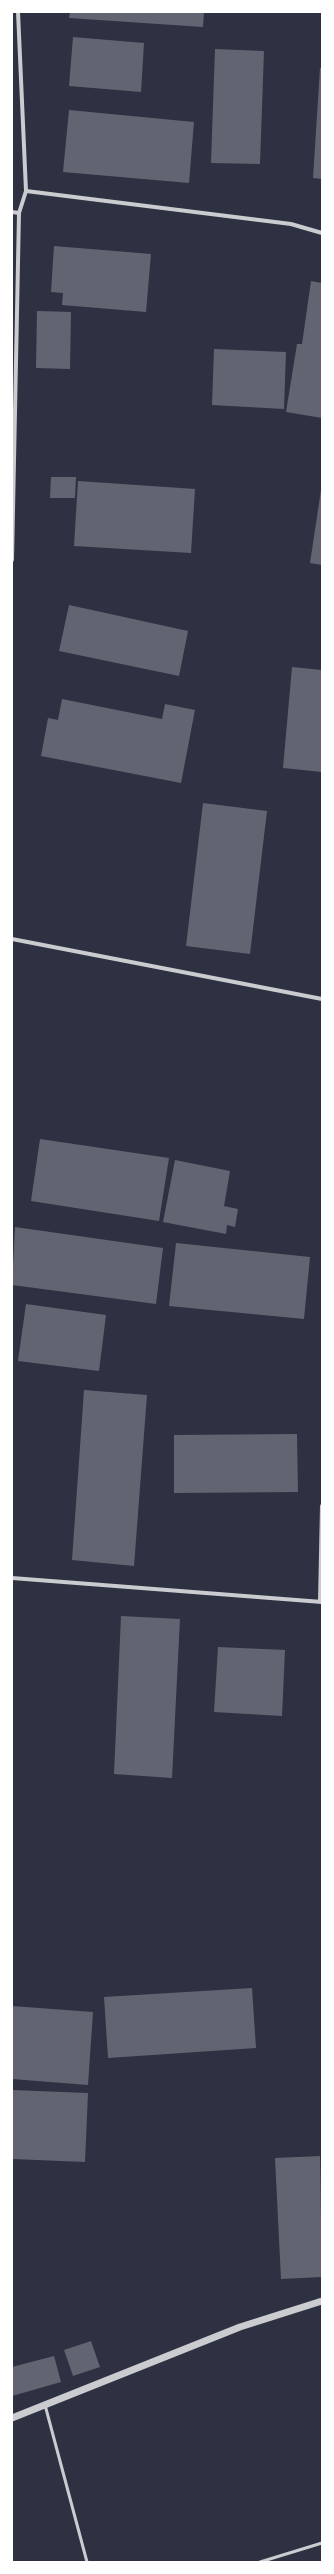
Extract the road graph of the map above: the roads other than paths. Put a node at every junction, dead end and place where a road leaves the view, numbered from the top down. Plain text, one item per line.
1 (18, 12) edge
2 (26, 191) junction
3 (12, 212) edge
4 (19, 213) junction
5 (322, 233) edge
6 (12, 560) edge
7 (12, 939) edge
8 (322, 999) edge
9 (322, 1506) edge
10 (12, 1578) edge
11 (321, 1602) edge
12 (322, 2301) edge
13 (46, 2405) junction
14 (12, 2418) edge
15 (322, 2543) edge
16 (87, 2562) edge
17 (260, 2562) edge

1 - 2 street
2 - 4 street
2 - 5 street
3 - 4 street
4 - 6 street
7 - 8 street
9 - 11 street
10 - 11 street
12 - 13 street
13 - 14 street
13 - 16 lane
15 - 17 lane

